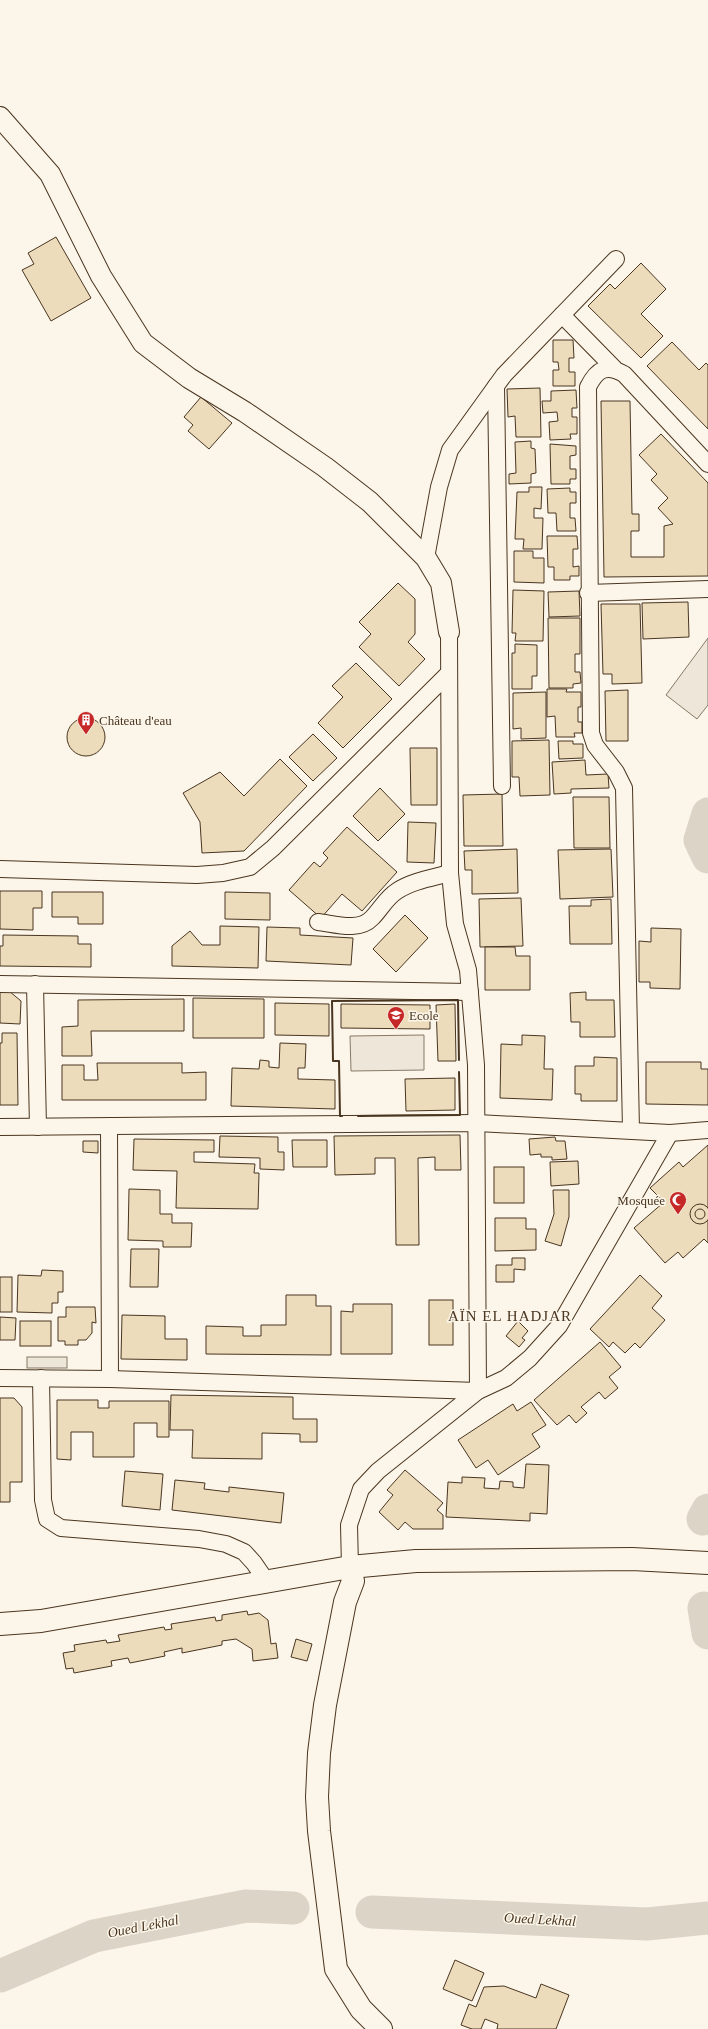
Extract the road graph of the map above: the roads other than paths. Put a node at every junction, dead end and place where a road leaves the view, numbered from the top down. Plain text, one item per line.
1 (0, 117) edge
2 (616, 259) dead end
3 (562, 315) junction
4 (614, 368) junction
5 (496, 386) junction
6 (708, 464) edge
7 (426, 558) junction
8 (708, 589) edge
9 (588, 593) junction
10 (448, 632) joint
11 (449, 673) junction
12 (502, 786) dead end
13 (0, 869) edge
14 (450, 873) junction
15 (318, 922) dead end
16 (0, 984) edge
17 (35, 984) junction
18 (470, 992) junction
19 (477, 1123) junction
20 (109, 1126) junction
21 (0, 1127) edge
22 (38, 1127) junction
23 (631, 1130) junction
24 (708, 1130) edge
25 (670, 1133) junction
26 (0, 1378) edge
27 (40, 1378) junction
28 (110, 1379) junction
29 (478, 1392) junction
30 (708, 1563) edge
31 (350, 1567) junction
32 (267, 1582) junction
33 (0, 1624) edge
34 (381, 2029) edge

1 - 7 street
2 - 3 street
3 - 4 street
3 - 5 street
4 - 6 street
4 - 9 street
5 - 7 street
5 - 12 street
7 - 10 street
8 - 9 street
9 - 23 street
10 - 11 street
11 - 13 street
11 - 14 street
14 - 15 street
14 - 18 street
16 - 17 street
17 - 18 street
17 - 22 street
18 - 19 street
19 - 20 street
19 - 23 street
19 - 29 street
20 - 22 street
20 - 28 street
21 - 22 street
23 - 25 street
24 - 25 street
25 - 29 street
26 - 27 street
27 - 28 street
27 - 32 street
28 - 29 street
29 - 31 street
30 - 31 main road
31 - 32 main road
31 - 34 main road
32 - 33 main road

